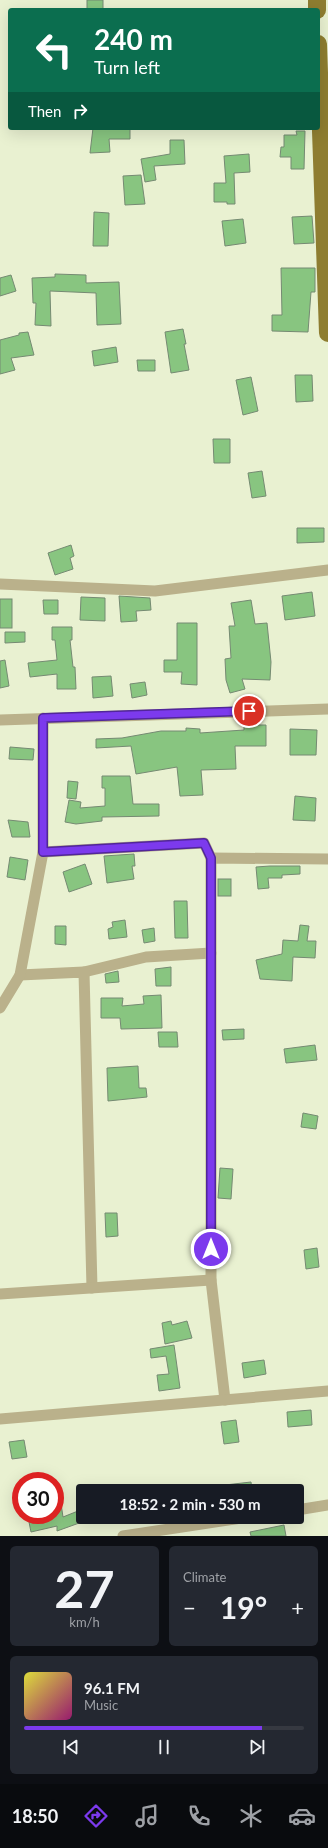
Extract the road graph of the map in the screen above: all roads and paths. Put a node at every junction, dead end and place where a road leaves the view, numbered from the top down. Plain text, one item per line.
1 (320, 102) edge
2 (328, 333) edge
3 (328, 570) edge
4 (0, 584) edge
5 (328, 709) edge
6 (43, 718) junction
7 (0, 720) edge
8 (43, 852) junction
9 (211, 858) junction
10 (328, 859) edge
11 (211, 952) junction
12 (84, 972) junction
13 (20, 975) junction
14 (0, 1008) edge
15 (211, 1280) junction
16 (92, 1288) junction
17 (0, 1294) edge
18 (328, 1391) edge
19 (225, 1400) junction
20 (0, 1419) edge
21 (328, 1505) edge
22 (304, 1509) edge
23 (202, 1524) edge
24 (123, 1536) edge

1 - 2 main road
3 - 4 street
5 - 6 street
6 - 7 street
6 - 8 street
8 - 9 street
8 - 13 street
9 - 10 street
9 - 11 street
11 - 12 street
11 - 15 street
12 - 13 street
12 - 16 street
13 - 14 street
15 - 16 street
15 - 19 street
16 - 17 street
18 - 19 street
19 - 20 street
21 - 22 street
23 - 24 street

